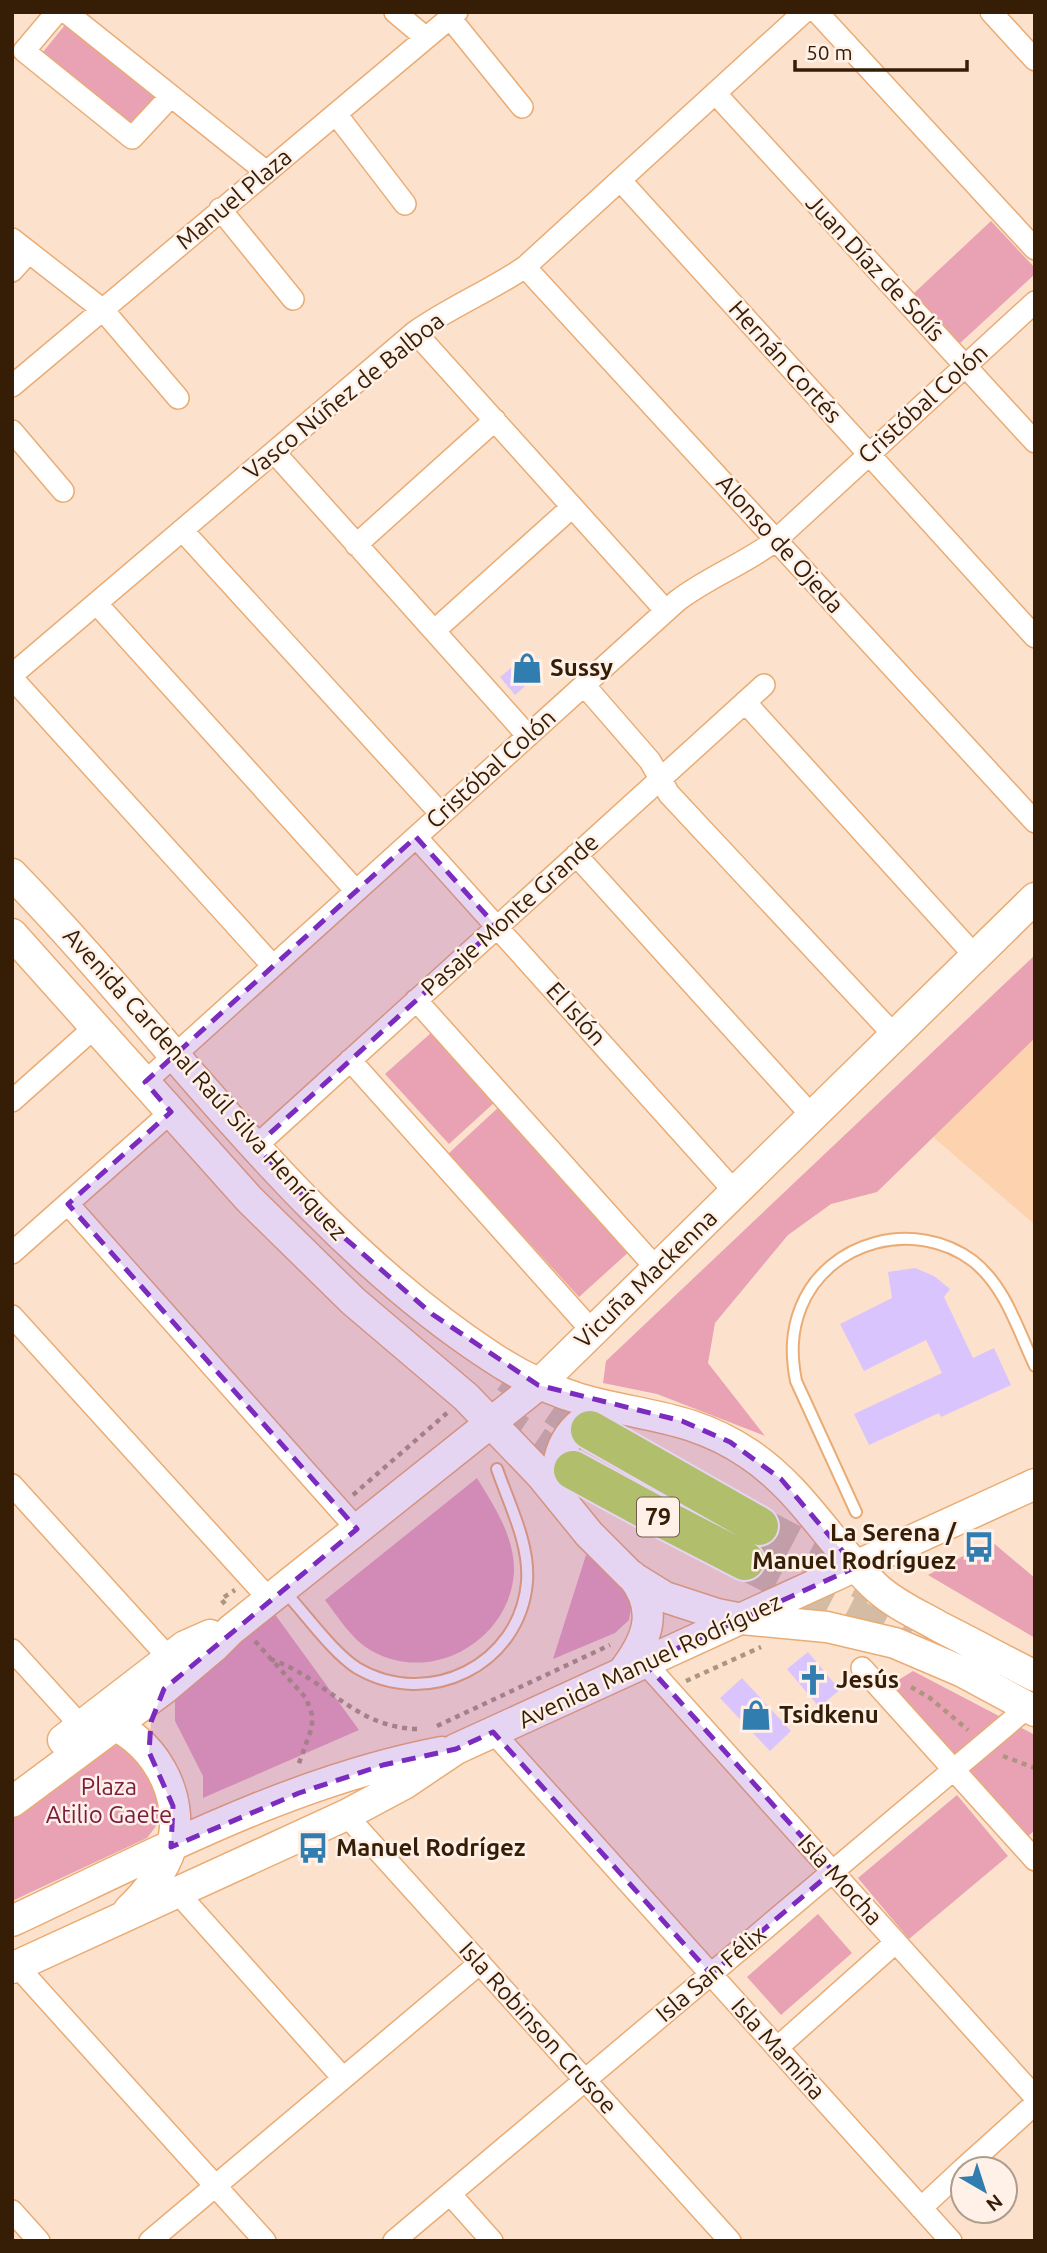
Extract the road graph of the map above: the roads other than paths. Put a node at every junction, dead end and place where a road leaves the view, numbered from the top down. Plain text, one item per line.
1 (57, 12) edge
2 (66, 12) edge
3 (395, 12) edge
4 (804, 12) edge
5 (817, 12) edge
6 (991, 12) edge
7 (454, 15) edge
8 (426, 38) junction
9 (1035, 60) edge
10 (715, 93) junction
11 (171, 96) junction
12 (522, 107) dead end
13 (336, 114) junction
14 (265, 171) junction
15 (620, 180) junction
16 (405, 204) dead end
17 (220, 209) junction
18 (20, 246) edge
19 (1035, 249) edge
20 (526, 267) junction
21 (12, 271) edge
22 (293, 299) dead end
23 (1035, 302) edge
24 (103, 310) junction
25 (415, 332) junction
26 (965, 366) junction
27 (12, 386) edge
28 (178, 398) dead end
29 (495, 420) junction
30 (12, 431) edge
31 (1035, 442) edge
32 (274, 452) junction
33 (869, 454) junction
34 (63, 491) dead end
35 (572, 507) junction
36 (182, 530) junction
37 (776, 540) junction
38 (356, 545) junction
39 (97, 604) junction
40 (666, 611) junction
41 (434, 631) junction
42 (1035, 637) edge
43 (12, 677) edge
44 (764, 684) dead end
45 (584, 685) junction
46 (745, 702) junction
47 (528, 736) junction
48 (661, 779) junction
49 (441, 814) junction
50 (1035, 822) edge
51 (416, 837) junction
52 (576, 855) junction
53 (12, 874) edge
54 (356, 891) junction
55 (1035, 898) edge
56 (497, 927) junction
57 (12, 934) edge
58 (975, 956) junction
59 (273, 966) junction
60 (416, 1000) junction
61 (95, 1027) junction
62 (894, 1035) junction
63 (174, 1055) junction
64 (350, 1060) junction
65 (145, 1082) junction
66 (12, 1101) edge
67 (171, 1112) junction
68 (812, 1116) junction
69 (256, 1146) junction
70 (735, 1192) junction
71 (68, 1204) junction
72 (12, 1253) edge
73 (657, 1269) junction
74 (12, 1316) edge
75 (593, 1332) junction
76 (1035, 1367) edge
77 (538, 1385) junction
78 (601, 1419) junction
79 (491, 1421) junction
80 (497, 1469) dead end
81 (567, 1484) junction
82 (1035, 1484) edge
83 (12, 1485) edge
84 (856, 1512) dead end
85 (348, 1518) junction
86 (856, 1567) junction
87 (631, 1576) junction
88 (267, 1589) junction
89 (742, 1619) junction
90 (235, 1626) junction
91 (12, 1650) edge
92 (169, 1658) junction
93 (634, 1668) junction
94 (862, 1668) dead end
95 (1035, 1676) edge
96 (164, 1689) junction
97 (1032, 1709) edge
98 (96, 1724) junction
99 (493, 1732) junction
100 (448, 1737) junction
101 (149, 1752) junction
102 (954, 1770) junction
103 (12, 1778) edge
104 (12, 1802) edge
105 (346, 1815) junction
106 (171, 1847) junction
107 (1035, 1860) edge
108 (833, 1871) junction
109 (177, 1892) junction
110 (118, 1919) junction
111 (12, 1921) edge
112 (896, 1942) junction
113 (480, 1963) junction
114 (15, 1967) edge
115 (711, 1975) junction
116 (777, 2048) junction
117 (343, 2078) junction
118 (585, 2080) junction
119 (1035, 2097) edge
120 (1035, 2104) edge
121 (979, 2155) edge
122 (949, 2182) edge
123 (215, 2186) junction
124 (450, 2194) junction
125 (921, 2208) junction
126 (12, 2211) edge
127 (39, 2241) edge
128 (150, 2241) edge
129 (265, 2241) edge
130 (394, 2241) edge
131 (492, 2241) edge
132 (730, 2241) edge
133 (951, 2241) edge

1 - 11 street
2 - 11 street
3 - 8 street
4 - 10 street, Vasco Núñez de Balboa
5 - 19 street
6 - 9 street
7 - 8 street, Manuel Plaza
7 - 12 street
8 - 13 street, Manuel Plaza
10 - 15 street, Vasco Núñez de Balboa
10 - 26 street, Juan Díaz de Solís
11 - 14 street
13 - 14 street, Manuel Plaza
13 - 16 street
14 - 17 street, Manuel Plaza
15 - 20 street, Vasco Núñez de Balboa
15 - 33 street, Hernán Cortés
17 - 22 street
17 - 24 street, Manuel Plaza
18 - 21 street
18 - 24 street
20 - 25 street, Vasco Núñez de Balboa
20 - 37 street, Alonso de Ojeda
23 - 26 street, Cristóbal Colón
24 - 27 street, Manuel Plaza
24 - 28 street
25 - 29 street
25 - 32 street, Vasco Núñez de Balboa
26 - 31 street, Juan Díaz de Solís
26 - 33 street, Cristóbal Colón
29 - 35 street
29 - 38 street
30 - 34 street
32 - 36 street, Vasco Núñez de Balboa
32 - 38 street
33 - 37 street, Cristóbal Colón
33 - 42 street, Hernán Cortés
35 - 40 street
35 - 41 street
36 - 39 street, Vasco Núñez de Balboa
36 - 49 street
37 - 40 street, Cristóbal Colón
37 - 50 street, Alonso de Ojeda
38 - 41 street
39 - 43 street, Vasco Núñez de Balboa
39 - 54 street
40 - 45 street, Cristóbal Colón
41 - 47 street
43 - 59 street
44 - 46 street, Pasaje Monte Grande
45 - 47 street, Cristóbal Colón
45 - 48 street
46 - 48 street, Pasaje Monte Grande
46 - 58 street
47 - 49 street, Cristóbal Colón
48 - 52 street, Pasaje Monte Grande
48 - 62 street
49 - 51 street, Cristóbal Colón
51 - 54 street, Cristóbal Colón
51 - 56 street, El Islón
52 - 56 street, Pasaje Monte Grande
52 - 68 street
53 - 63 main road, Avenida Cardenal Raúl Silva Henríquez
54 - 59 street, Cristóbal Colón
55 - 58 main road, Vicuña Mackenna
56 - 60 street, Pasaje Monte Grande
56 - 70 street, El Islón
57 - 61 main road, Avenida Cardenal Raúl Silva Henríquez
58 - 62 main road, Vicuña Mackenna
59 - 63 street, Cristóbal Colón
60 - 64 street, Pasaje Monte Grande
60 - 73 street
61 - 65 main road, Avenida Cardenal Raúl Silva Henríquez
61 - 66 street
62 - 68 main road, Vicuña Mackenna
63 - 65 street, Cristóbal Colón
63 - 69 main road, Avenida Cardenal Raúl Silva Henríquez
64 - 69 street, Pasaje Monte Grande
64 - 75 street
65 - 67 main road, Avenida Cardenal Raúl Silva Henríquez
67 - 71 street
67 - 79 main road, Avenida Cardenal Raúl Silva Henríquez
68 - 70 main road, Vicuña Mackenna
69 - 77 main road, Avenida Cardenal Raúl Silva Henríquez
70 - 73 main road, Vicuña Mackenna
71 - 72 street
71 - 85 street
73 - 75 main road, Vicuña Mackenna
74 - 88 street
75 - 77 main road, Vicuña Mackenna
76 - 84 lane
77 - 78 main road, Avenida Cardenal Raúl Silva Henríquez
77 - 79 main road, Vicuña Mackenna
78 - 81 main road
78 - 81 highway, 79
78 - 86 main road, Avenida Cardenal Raúl Silva Henríquez
79 - 81 main road, Avenida Cardenal Raúl Silva Henríquez
79 - 85 main road, Vicuña Mackenna
80 - 88 lane
81 - 87 main road, Avenida Cardenal Raúl Silva Henríquez
82 - 86 main road, Avenida Manuel Rodríguez
83 - 92 street
85 - 88 main road, Vicuña Mackenna
86 - 89 main road, Avenida Manuel Rodríguez
86 - 95 main road, Avenida Cardenal Raúl Silva Henríquez
87 - 89 main road, Avenida Cardenal Raúl Silva Henríquez
87 - 93 main road
88 - 90 main road, Vicuña Mackenna
89 - 93 main road, Avenida Manuel Rodríguez
89 - 97 main road, Avenida Cardenal Raúl Silva Henríquez
90 - 92 main road, Vicuña Mackenna
90 - 96 main road, Vicuña Mackenna
91 - 98 street
92 - 98 main road, Vicuña Mackenna
93 - 99 main road, Avenida Manuel Rodríguez
93 - 108 street, Isla Mocha
94 - 102 street
96 - 98 main road, Vicuña Mackenna
96 - 101 main road
97 - 102 street, Isla San Félix
98 - 101 main road
98 - 103 main road, Vicuña Mackenna
98 - 104 main road, Vicuña Mackenna
99 - 100 main road, Avenida Manuel Rodríguez
99 - 115 street, Isla Mamiña
100 - 105 main road, Avenida Manuel Rodríguez
100 - 106 main road, Avenida Manuel Rodríguez
101 - 106 main road
102 - 107 street
102 - 108 street, Isla San Félix
105 - 109 main road, Avenida Manuel Rodríguez
105 - 113 street, Isla Robinson Crusoe
106 - 110 main road
106 - 111 main road, Avenida Manuel Rodríguez
108 - 112 street, Isla Mocha
108 - 115 street, Isla San Félix
109 - 110 main road, Avenida Manuel Rodríguez
109 - 117 street
110 - 114 main road, Avenida Manuel Rodríguez
112 - 116 street
112 - 119 street, Isla Mocha
113 - 117 street
113 - 118 street, Isla Robinson Crusoe
114 - 123 street
115 - 116 street, Isla Mamiña
115 - 118 street, Isla San Félix
116 - 125 street, Isla Mamiña
117 - 123 street
118 - 124 street, Isla San Félix
118 - 132 street, Isla Robinson Crusoe
120 - 121 street
122 - 125 street
123 - 128 street
123 - 129 street
124 - 130 street, Isla San Félix
124 - 131 street
125 - 133 street, Isla Mamiña
126 - 127 street

